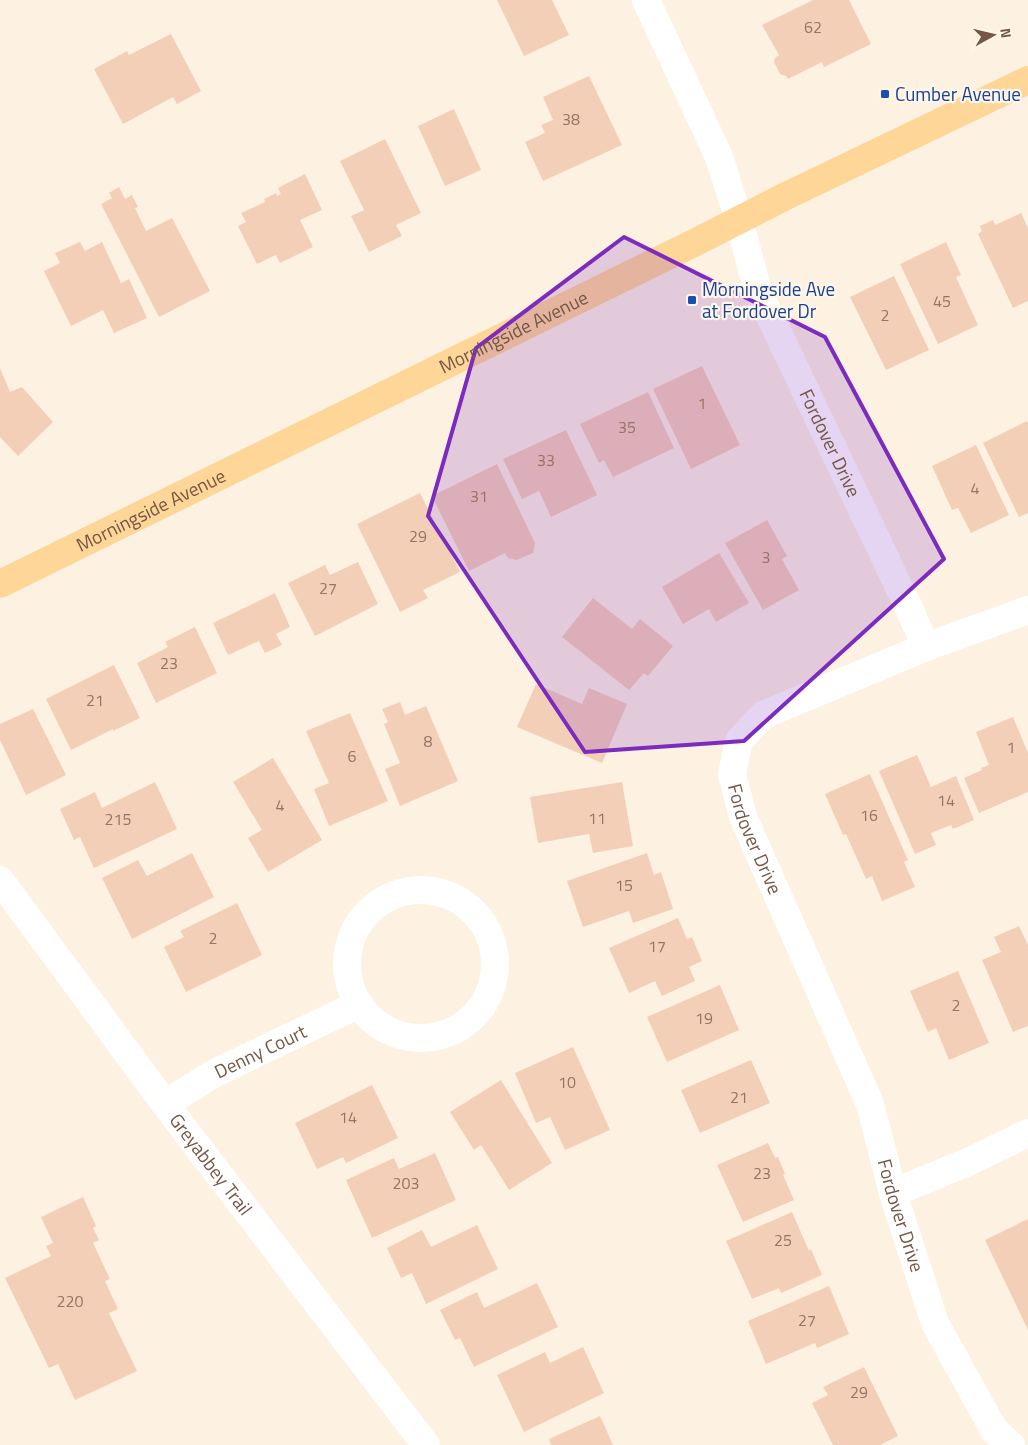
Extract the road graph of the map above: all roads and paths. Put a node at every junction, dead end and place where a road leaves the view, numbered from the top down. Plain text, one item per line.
1 (646, 0) edge
2 (1028, 80) edge
3 (739, 220) junction
4 (0, 584) edge
5 (1028, 610) edge
6 (926, 647) junction
7 (0, 880) edge
8 (359, 1004) junction
9 (165, 1104) junction
10 (1028, 1133) edge
11 (893, 1193) junction
12 (426, 1445) edge
13 (1011, 1445) edge

1 - 3 street
2 - 3 main road, Morningside Avenue
3 - 4 main road, Morningside Avenue
3 - 6 street, Fordover Drive
5 - 6 street
6 - 11 street, Fordover Drive
7 - 9 street, Greyabbey Trail
8 - 8 street
8 - 9 street, Denny Court
9 - 12 street, Greyabbey Trail
10 - 11 street
11 - 13 street, Fordover Drive

